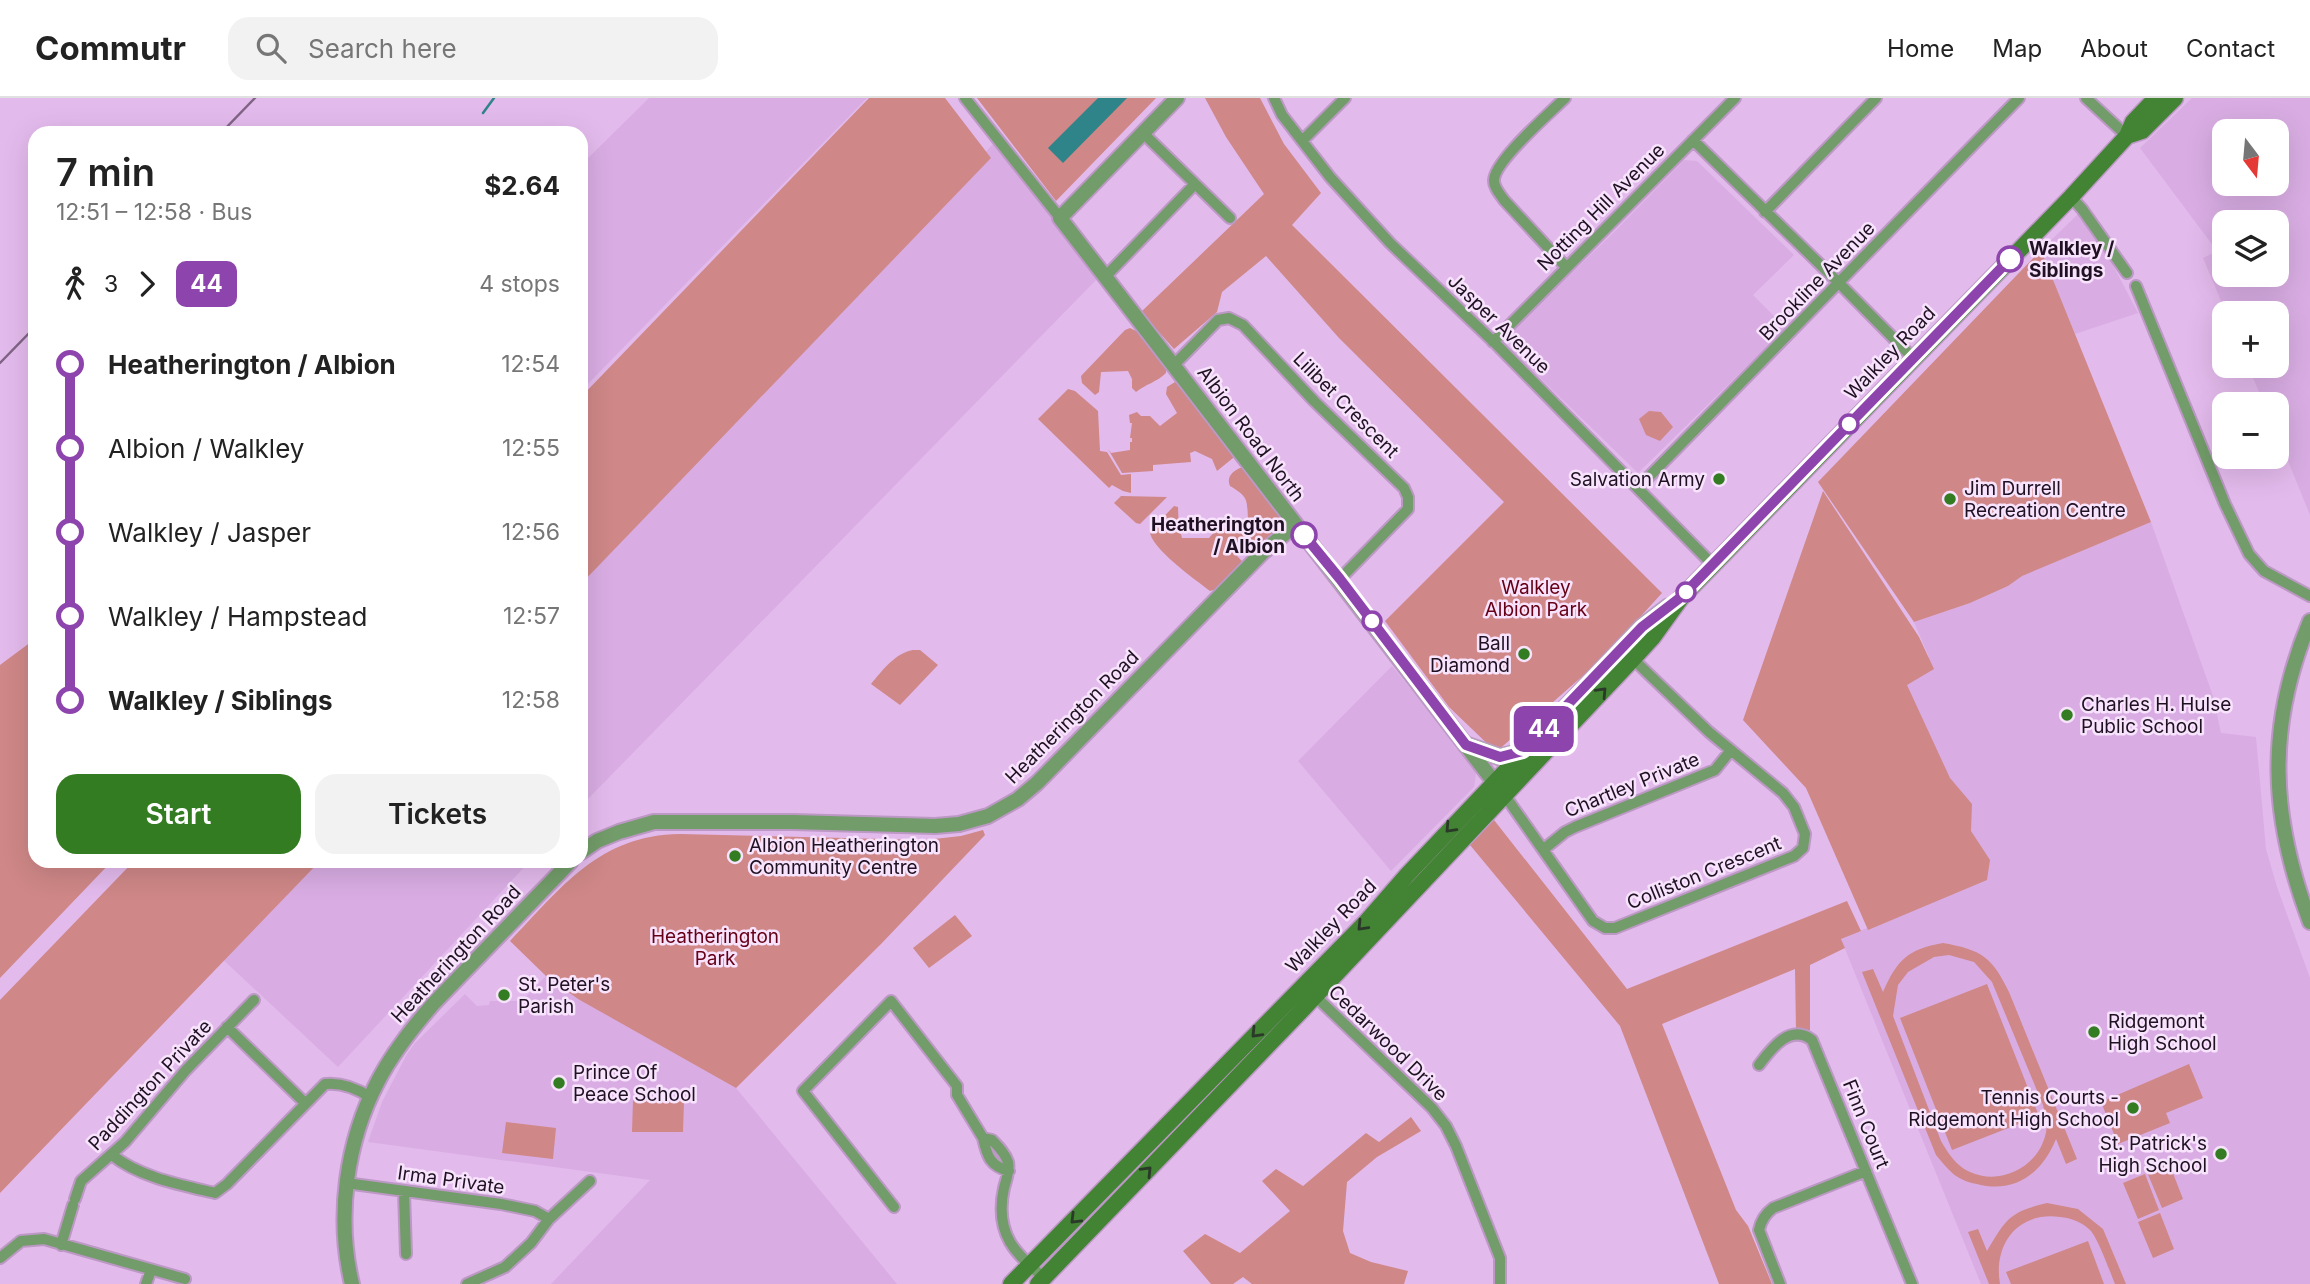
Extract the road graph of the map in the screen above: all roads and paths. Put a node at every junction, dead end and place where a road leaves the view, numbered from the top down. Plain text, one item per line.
1 (965, 98) edge
2 (1177, 98) edge
3 (1274, 98) edge
4 (1345, 98) edge
5 (1565, 98) edge
6 (1735, 98) edge
7 (1876, 98) edge
8 (2019, 98) edge
9 (2086, 98) edge
10 (2156, 98) edge
11 (2175, 98) edge
12 (1143, 133) junction
13 (2134, 134) junction
14 (1302, 141) junction
15 (1693, 141) junction
16 (1195, 184) junction
17 (2071, 197) junction
18 (1765, 212) junction
19 (1060, 218) junction
20 (1230, 218) dead end
21 (1566, 267) junction
22 (2127, 273) dead end
23 (1105, 277) junction
24 (1839, 283) junction
25 (2136, 286) dead end
26 (1493, 342) junction
27 (1914, 359) junction
28 (1174, 365) junction
29 (1638, 488) junction
30 (1295, 525) junction
31 (1712, 564) junction
32 (1340, 579) junction
33 (2310, 596) edge
34 (1681, 597) junction
35 (2310, 621) edge
36 (1633, 659) junction
37 (1466, 745) junction
38 (1731, 750) junction
39 (1523, 751) junction
40 (1499, 788) junction
41 (588, 847) edge
42 (1544, 849) junction
43 (564, 868) edge
44 (2310, 922) edge
45 (1303, 985) junction
46 (1315, 996) junction
47 (254, 1000) dead end
48 (227, 1027) junction
49 (1759, 1065) dead end
50 (370, 1097) junction
51 (305, 1103) junction
52 (112, 1155) junction
53 (1866, 1171) junction
54 (590, 1181) dead end
55 (346, 1183) junction
56 (404, 1192) junction
57 (894, 1207) dead end
58 (549, 1219) junction
59 (61, 1245) junction
60 (406, 1254) dead end
61 (0, 1258) edge
62 (1030, 1265) junction
63 (151, 1270) junction
64 (185, 1279) dead end
65 (1044, 1282) edge
66 (146, 1284) edge
67 (352, 1284) edge
68 (467, 1284) edge
69 (1012, 1284) edge
70 (1500, 1284) edge
71 (1780, 1284) edge
72 (1912, 1284) edge

1 - 19 street, Albion Road North
2 - 12 street
3 - 14 street, Jasper Avenue
4 - 14 street
5 - 21 street
6 - 15 street, Notting Hill Avenue
7 - 18 street
8 - 24 street, Brookline Avenue
9 - 13 street
10 - 13 main road, Walkley Road
11 - 13 main road, Walkley Road
12 - 16 street
12 - 19 street
13 - 17 main road, Walkley Road
14 - 26 street, Jasper Avenue
15 - 18 street
15 - 21 street, Notting Hill Avenue
16 - 20 street
16 - 23 street
17 - 22 street
17 - 27 main road, Walkley Road
18 - 24 street
19 - 23 street, Albion Road North
21 - 26 street, Notting Hill Avenue
23 - 28 street, Albion Road North
24 - 27 street
24 - 29 street, Brookline Avenue
25 - 33 street
26 - 29 street, Jasper Avenue
27 - 31 main road, Walkley Road
28 - 30 street, Albion Road North
28 - 32 street, Lilibet Crescent
29 - 31 street, Jasper Avenue
30 - 32 street, Albion Road North
30 - 41 street, Heatherington Road
31 - 34 main road, Walkley Road
32 - 37 street, Albion Road North
34 - 36 main road, Walkley Road
34 - 39 main road, Walkley Road
35 - 44 street
36 - 38 street, Colliston Crescent
40 -> 36 main road, Walkley Road
37 - 39 main road
37 - 40 street, Albion Road North
38 - 42 street, Chartley Private
38 - 42 street, Colliston Crescent
39 - 40 main road, Walkley Road
40 - 42 street, Colliston Crescent
40 -> 45 main road, Walkley Road
40 - 46 main road, Walkley Road
43 - 50 street, Heatherington Road
45 - 46 street, Cedarwood Drive
45 -> 62 main road, Walkley Road
65 -> 46 main road, Walkley Road
46 - 70 street, Cedarwood Drive
47 - 48 street, Paddington Private
48 - 51 street, Paddington Private
48 - 52 street, Paddington Private
49 - 53 street, Finn Court
50 - 51 street
50 - 55 street, Heatherington Road
51 - 52 street
52 - 59 street, Paddington Private
53 - 71 street
53 - 72 street, Finn Court
54 - 58 street
55 - 56 street, Irma Private
55 - 67 street, Heatherington Road
56 - 58 street, Irma Private
56 - 60 street
57 - 62 street
58 - 68 street
59 - 61 street
59 - 63 street
62 - 65 street
62 - 69 main road, Walkley Road
63 - 64 street
63 - 66 street

